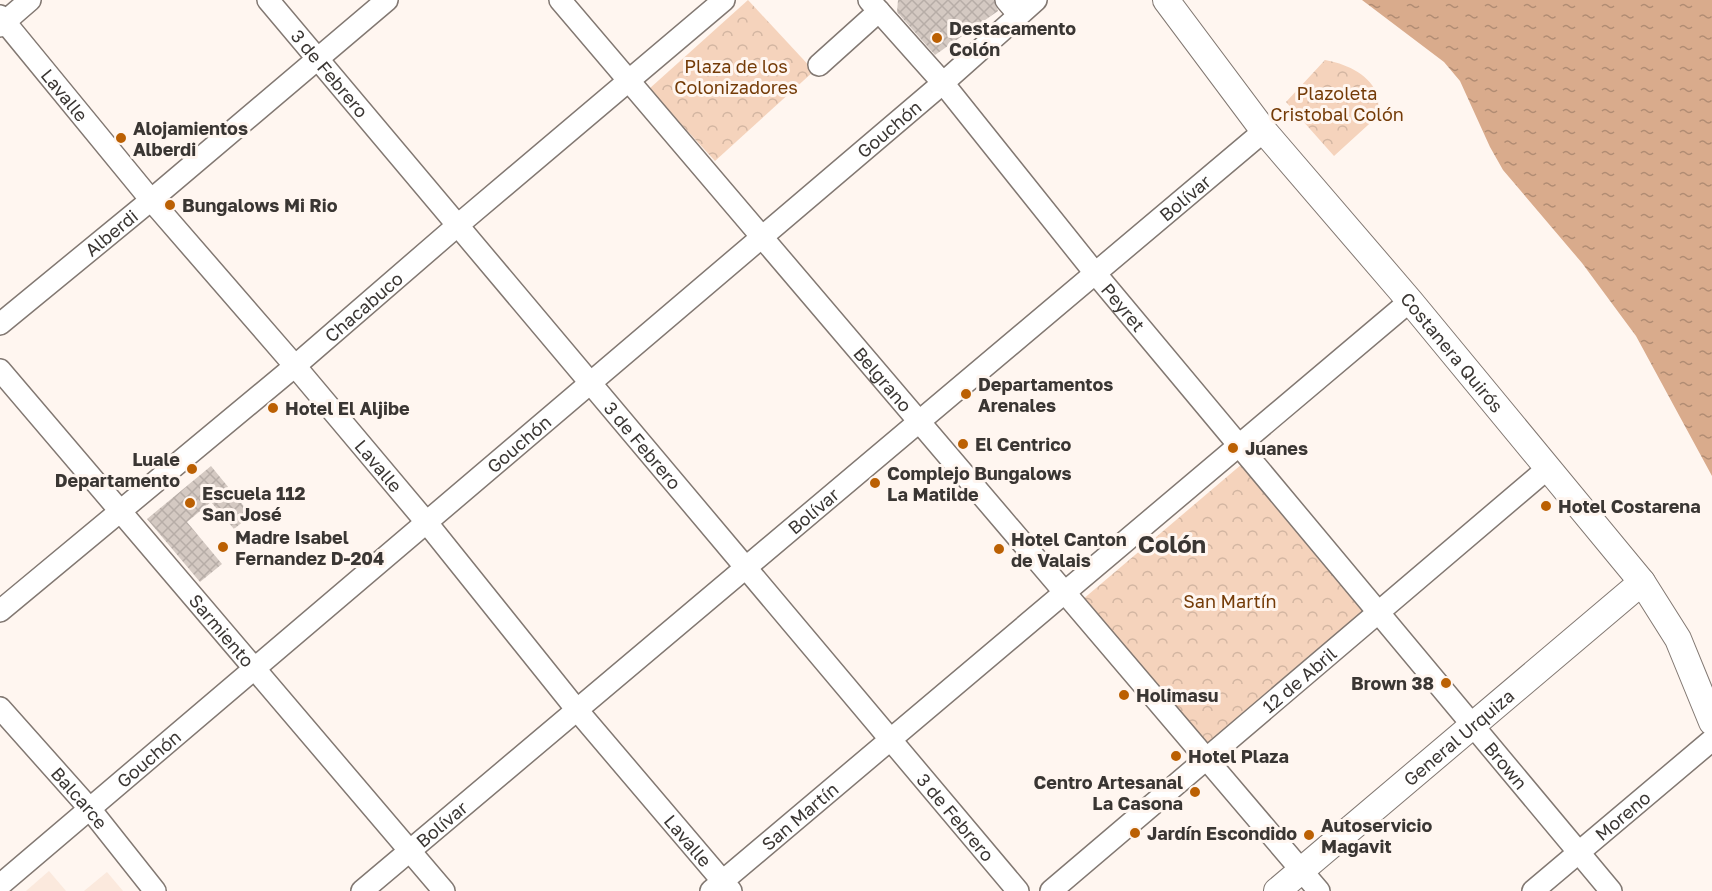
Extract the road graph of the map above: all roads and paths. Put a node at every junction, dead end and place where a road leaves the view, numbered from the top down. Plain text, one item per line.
1 (30, 0) edge
2 (268, 0) edge
3 (387, 0) edge
4 (560, 0) edge
5 (724, 0) edge
6 (1036, 0) edge
7 (1166, 0) edge
8 (875, 5) edge
9 (1013, 7) edge
10 (2, 21) edge
11 (317, 58) junction
12 (819, 65) dead end
13 (628, 81) junction
14 (943, 83) junction
15 (1264, 131) junction
16 (151, 200) junction
17 (458, 225) junction
18 (762, 238) junction
19 (1095, 273) junction
20 (1410, 301) junction
21 (0, 324) edge
22 (295, 366) junction
23 (0, 370) edge
24 (591, 383) junction
25 (918, 422) junction
26 (1239, 446) junction
27 (1548, 468) junction
28 (120, 510) junction
29 (427, 523) junction
30 (746, 567) junction
31 (1642, 582) junction
32 (1064, 593) junction
33 (0, 611) edge
34 (1378, 612) junction
35 (255, 669) junction
36 (0, 708) edge
37 (577, 710) junction
38 (1712, 722) edge
39 (1473, 725) junction
40 (891, 739) junction
41 (1712, 741) edge
42 (1206, 759) junction
43 (90, 809) junction
44 (410, 851) junction
45 (1579, 852) junction
46 (1300, 871) junction
47 (0, 885) edge
48 (721, 888) edge
49 (155, 891) edge
50 (362, 891) edge
51 (444, 891) edge
52 (1018, 891) edge
53 (1051, 891) edge
54 (1277, 891) edge
55 (1318, 891) edge
56 (1533, 891) edge
57 (1611, 891) edge

1 - 10 street
2 - 11 street, 3 de Febrero
3 - 11 street, Alberdi
4 - 13 street, Belgrano
5 - 13 street, Chacabuco
6 - 9 street, Gouchón
7 - 15 main road, Costanera Quirós
8 - 12 street
8 - 14 street, Peyret
9 - 14 street, Gouchón
10 - 16 street, Lavalle
11 - 16 street, Alberdi
11 - 17 street, 3 de Febrero
13 - 17 street, Chacabuco
13 - 18 street, Belgrano
14 - 18 street, Gouchón
14 - 19 street, Peyret
15 - 19 street, Bolívar
15 - 20 main road, Costanera Quirós
16 - 21 street, Alberdi
16 - 22 street, Lavalle
17 - 22 street, Chacabuco
17 - 24 street, 3 de Febrero
18 - 24 street, Gouchón
18 - 25 street, Belgrano
19 - 25 street, Bolívar
19 - 26 street, Peyret
20 - 26 street, San Martín
20 - 27 main road, Costanera Quirós
22 - 28 street, Chacabuco
22 - 29 street, Lavalle
23 - 28 street, Sarmiento
24 - 29 street, Gouchón
24 - 30 street, 3 de Febrero
25 - 30 street, Bolívar
25 - 32 street, Belgrano
26 - 32 street, San Martín
26 - 34 street, Peyret
27 - 31 main road, Costanera Quirós
27 - 34 street, 12 de Abril
28 - 33 street, Chacabuco
28 - 35 street, Sarmiento
29 - 35 street, Gouchón
29 - 37 street, Lavalle
30 - 37 street, Bolívar
30 - 40 street, 3 de Febrero
31 - 38 main road, Costanera Quirós
31 - 39 main road, General Urquiza
32 - 40 street, San Martín
32 - 42 street, Belgrano
34 - 39 street, Brown
34 - 42 street, 12 de Abril
35 - 43 street, Gouchón
35 - 44 street, Sarmiento
36 - 43 street, Balcarce
37 - 44 street, Bolívar
37 - 48 street, Lavalle
39 - 45 street, Brown
39 - 46 main road, General Urquiza
40 - 48 street, San Martín
40 - 52 street, 3 de Febrero
41 - 45 street, Moreno
42 - 46 street, Belgrano
42 - 53 street, 12 de Abril
43 - 47 street, Gouchón
43 - 49 street, Balcarce
44 - 50 street, Bolívar
44 - 51 street, Sarmiento
45 - 56 street, Moreno
45 - 57 street, Brown
46 - 54 main road, General Urquiza
46 - 55 street, Belgrano

